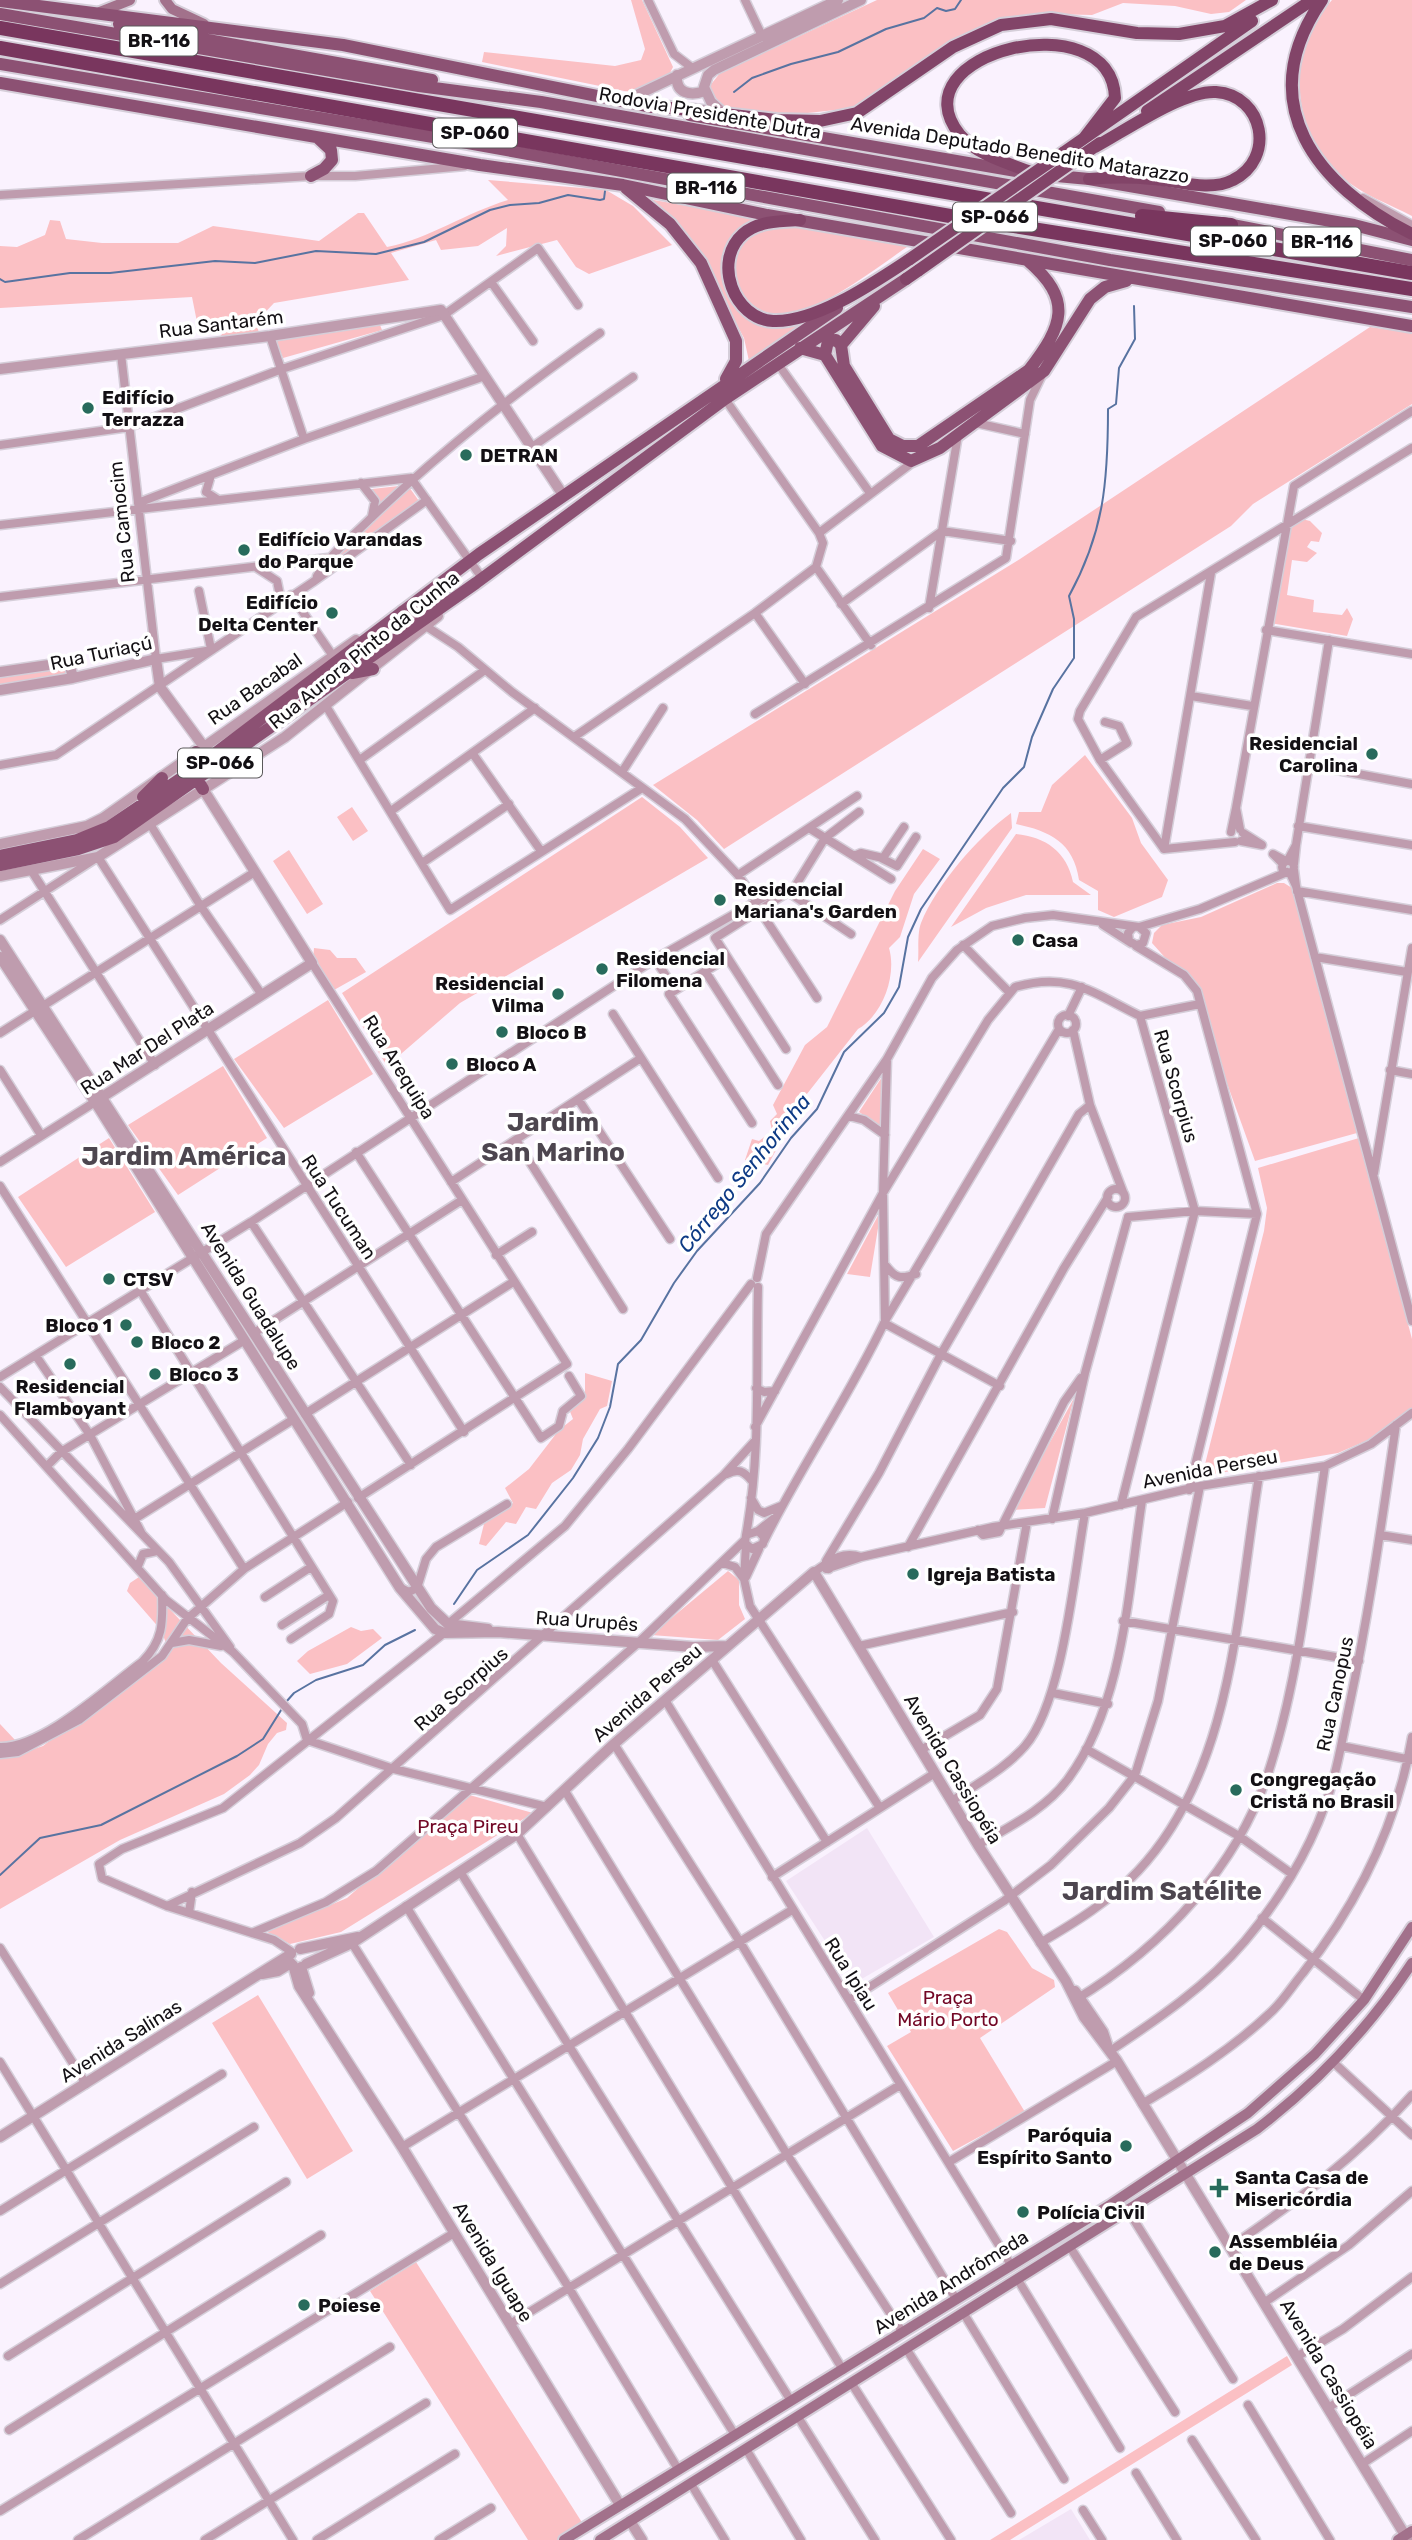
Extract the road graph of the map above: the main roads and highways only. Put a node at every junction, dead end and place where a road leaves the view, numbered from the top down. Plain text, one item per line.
1 (130, 0) edge
2 (165, 0) edge
3 (1272, 0) edge
4 (1281, 0) edge
5 (1312, 0) edge
6 (1322, 0) edge
7 (0, 1) edge
8 (54, 9) junction
9 (0, 14) edge
10 (89, 14) junction
11 (207, 25) junction
12 (0, 28) edge
13 (0, 48) edge
14 (0, 64) edge
15 (0, 83) edge
16 (541, 102) junction
17 (644, 105) junction
18 (241, 124) junction
19 (377, 128) junction
20 (317, 136) junction
21 (1085, 137) junction
22 (1095, 147) junction
23 (1036, 174) junction
24 (311, 176) road end
25 (1089, 179) junction
26 (623, 185) junction
27 (1055, 209) junction
28 (800, 220) junction
29 (1231, 225) junction
30 (1412, 234) edge
31 (1412, 240) edge
32 (1027, 260) junction
33 (1412, 260) edge
34 (1412, 272) edge
35 (905, 279) junction
36 (1140, 280) junction
37 (866, 288) junction
38 (1412, 289) edge
39 (1412, 307) edge
40 (1412, 326) edge
41 (841, 345) junction
42 (800, 348) junction
43 (825, 355) junction
44 (723, 384) junction
45 (373, 669) road end
46 (345, 675) junction
47 (200, 750) road end
48 (162, 778) road end
49 (197, 780) junction
50 (109, 827) junction
51 (0, 856) edge
52 (0, 865) edge
53 (1412, 1927) edge
54 (1409, 1939) edge
55 (1412, 1963) edge
56 (1286, 2082) junction
57 (1300, 2094) junction
58 (1248, 2113) junction
59 (1257, 2129) junction
60 (1110, 2204) junction
61 (1117, 2219) junction
62 (1042, 2246) junction
63 (1051, 2260) junction
64 (928, 2317) junction
65 (937, 2331) junction
66 (718, 2445) junction
67 (699, 2456) junction
68 (716, 2468) junction
69 (694, 2481) junction
70 (566, 2539) edge
71 (600, 2540) edge

1 - 10 main road
2 - 11 main road
3 - 17 highway
4 - 21 highway
5 - 22 highway
6 - 30 highway
7 - 8 main road, Avenida Deputado Benedito Matarazzo
8 - 10 main road, Avenida Deputado Benedito Matarazzo
8 - 16 main road
9 - 16 main road, Rodovia Presidente Dutra / BR-116
10 - 11 main road, Avenida Deputado Benedito Matarazzo
11 - 17 main road, Avenida Deputado Benedito Matarazzo
12 - 27 highway, Rodovia Presidente Dutra / SP-060
13 - 38 highway, SP-060
14 - 19 main road, BR-116
15 - 18 main road
16 - 29 main road, Rodovia Presidente Dutra / BR-116
17 - 23 main road, Avenida Deputado Benedito Matarazzo
18 - 19 main road
18 - 20 main road
19 - 39 main road, BR-116
20 - 24 main road
20 - 26 main road
21 - 23 highway
21 - 37 highway, SP-066, bridge
22 - 25 highway
22 - 35 highway, SP-066, bridge
23 - 25 main road, Avenida Deputado Benedito Matarazzo
25 - 31 main road, Avenida Deputado Benedito Matarazzo
26 - 28 main road
26 - 44 main road
27 - 29 highway
27 - 34 highway, Rodovia Presidente Dutra / SP-060
28 - 32 main road
28 - 37 highway
29 - 33 main road, Rodovia Presidente Dutra / BR-116
32 - 36 main road
32 - 41 main road
35 - 41 main road
35 - 42 main road, SP-066
36 - 40 main road
36 - 43 main road
37 - 44 main road, SP-066
41 - 43 main road
42 - 43 main road
42 - 46 main road, SP-066
44 - 49 main road, SP-066
45 - 46 main road
46 - 49 main road, SP-066
47 - 49 main road
48 - 50 main road
49 - 50 main road, SP-066
49 - 52 main road, SP-066
50 - 51 main road, SP-066
53 - 54 main road, Avenida Andrômeda
54 - 56 main road, Avenida Andrômeda
55 - 57 main road, Avenida Andrômeda
56 - 57 main road
56 - 58 main road, Avenida Andrômeda
57 - 59 main road, Avenida Andrômeda
58 - 59 main road
58 - 60 main road, Avenida Andrômeda
59 - 61 main road, Avenida Andrômeda
60 - 61 main road
60 - 62 main road, Avenida Andrômeda
61 - 63 main road, Avenida Andrômeda
62 - 63 main road
62 - 64 main road, Avenida Andrômeda
63 - 65 main road, Avenida Andrômeda
64 - 65 main road
64 - 66 main road, Avenida Andrômeda
65 - 68 main road, Avenida Andrômeda
66 - 67 main road, Avenida Andrômeda
66 - 68 main road
67 - 69 main road
67 - 70 main road, Avenida Andrômeda
68 - 69 main road, Avenida Andrômeda
69 - 71 main road, Avenida Andrômeda

